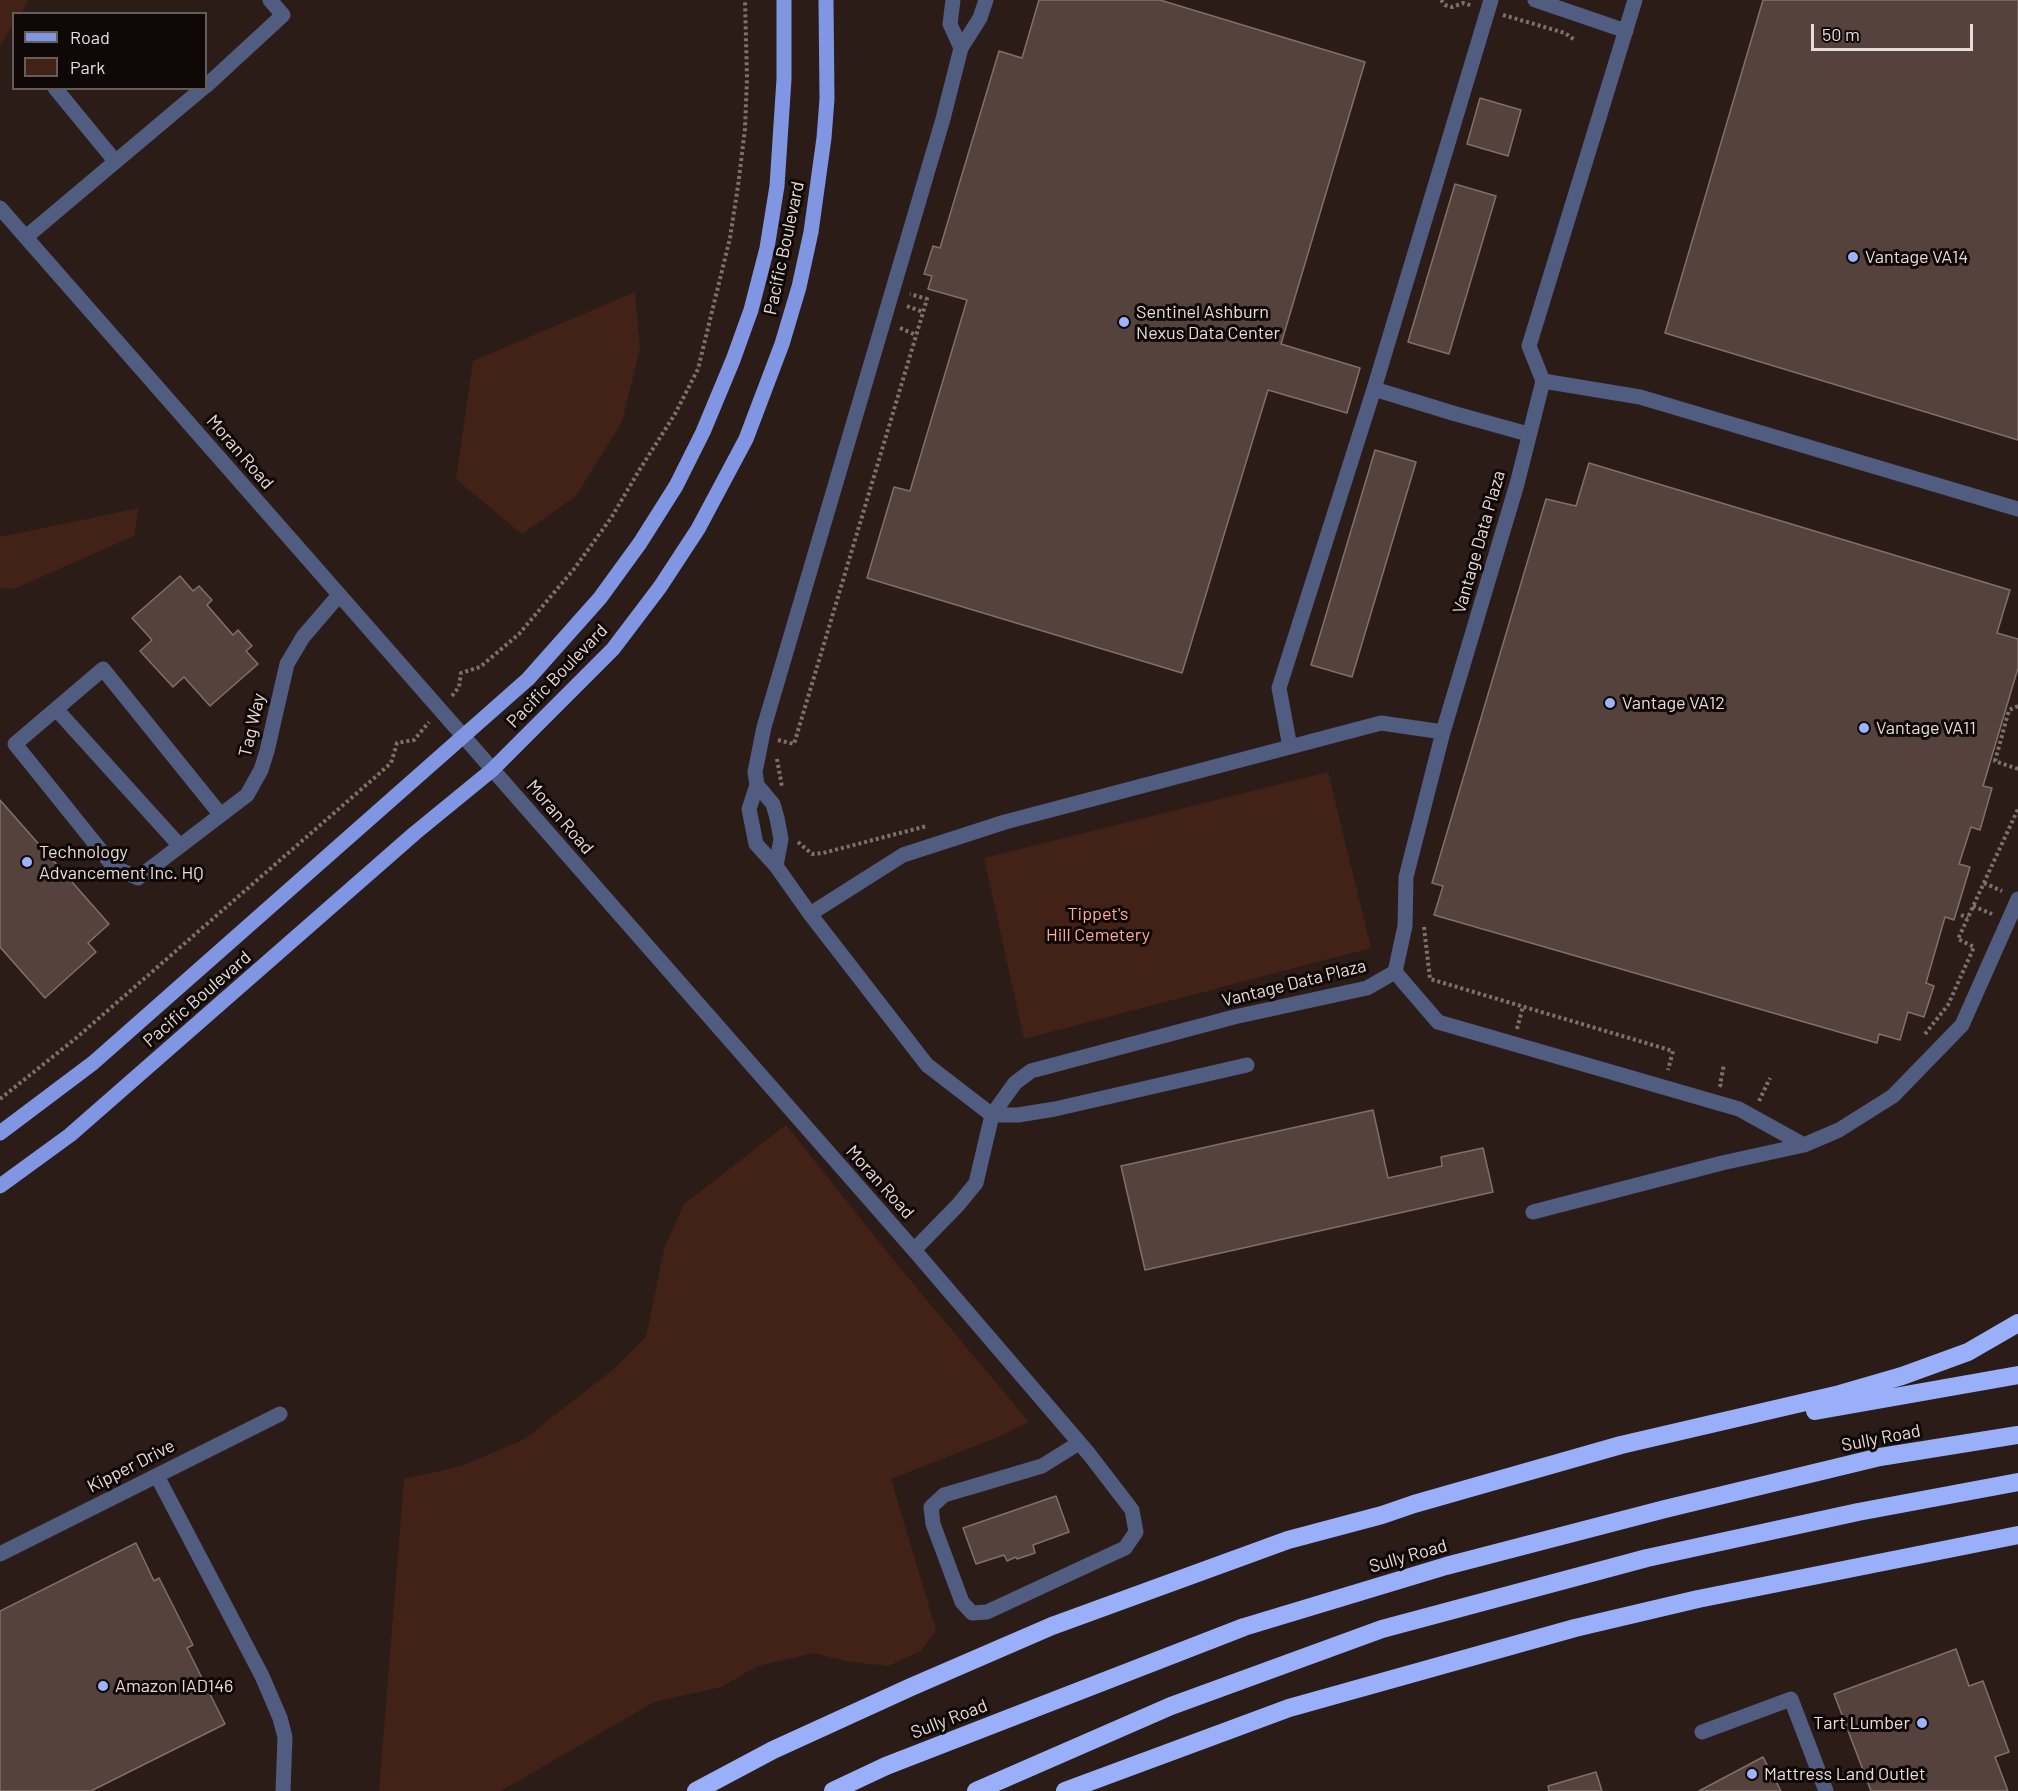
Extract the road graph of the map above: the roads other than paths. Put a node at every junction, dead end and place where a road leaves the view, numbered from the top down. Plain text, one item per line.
1 (270, 0) edge
2 (784, 0) edge
3 (826, 0) edge
4 (953, 0) edge
5 (986, 0) edge
6 (1535, 0) edge
7 (1635, 0) edge
8 (1490, 5) edge
9 (1626, 31) junction
10 (961, 48) junction
11 (207, 84) edge
12 (57, 90) edge
13 (200, 90) edge
14 (115, 161) junction
15 (0, 207) edge
16 (26, 237) junction
17 (1543, 381) junction
18 (1374, 389) junction
19 (1528, 434) junction
20 (2018, 510) edge
21 (339, 594) junction
22 (56, 709) junction
23 (1443, 732) junction
24 (463, 735) junction
25 (1290, 747) junction
26 (492, 770) junction
27 (757, 785) junction
28 (220, 814) junction
29 (180, 846) junction
30 (776, 866) junction
31 (2018, 899) edge
32 (810, 914) junction
33 (1395, 972) junction
34 (1247, 1065) dead end
35 (992, 1115) junction
36 (0, 1133) edge
37 (1804, 1145) junction
38 (0, 1186) edge
39 (1533, 1212) dead end
40 (914, 1250) junction
41 (2018, 1323) edge
42 (2018, 1375) edge
43 (280, 1414) dead end
44 (2018, 1435) edge
45 (1621, 1445) junction
46 (1084, 1449) junction
47 (157, 1476) junction
48 (2018, 1482) edge
49 (2018, 1535) edge
50 (2018, 1545) edge
51 (1962, 1546) junction
52 (0, 1554) edge
53 (1702, 1732) dead end
54 (283, 1791) edge
55 (696, 1791) edge
56 (833, 1791) edge
57 (976, 1791) edge
58 (1065, 1791) edge
59 (1826, 1791) edge

1 - 11 street
2 - 24 main road, Pacific Boulevard
3 - 26 main road, Pacific Boulevard
4 - 10 street
5 - 10 street
6 - 9 street
7 - 9 street
8 - 18 street
9 - 17 street
10 - 27 street
12 - 14 street
13 - 14 street
14 - 16 street
15 - 16 street, Moran Road
16 - 21 street, Moran Road
17 - 19 street, Vantage Data Plaza
17 - 20 street
18 - 19 street
18 - 25 street
19 - 23 street, Vantage Data Plaza
21 - 24 street, Moran Road
21 - 28 street, Tag Way
22 - 28 street
22 - 29 street
22 - 29 street, Tag Way
23 - 25 street
23 - 33 street, Vantage Data Plaza
24 - 26 street, Moran Road
24 - 36 main road, Pacific Boulevard
25 - 32 street
26 - 38 main road, Pacific Boulevard
26 - 40 street, Moran Road
27 - 30 street
27 - 30 street
28 - 29 street, Tag Way
30 - 32 street
31 - 37 street
32 - 35 street
33 - 35 street, Vantage Data Plaza
33 - 37 street
34 - 35 street
35 - 40 street, Vantage Data Plaza
37 - 39 street
40 - 46 street, Moran Road
41 - 45 highway
42 - 45 highway
43 - 47 street, Kipper Drive
44 - 56 highway, Sully Road
45 - 55 highway
46 - 46 street, Moran Road
47 - 52 street, Kipper Drive
47 - 54 street
48 - 57 highway
49 - 51 highway
50 - 51 highway
51 - 58 highway
53 - 59 street

